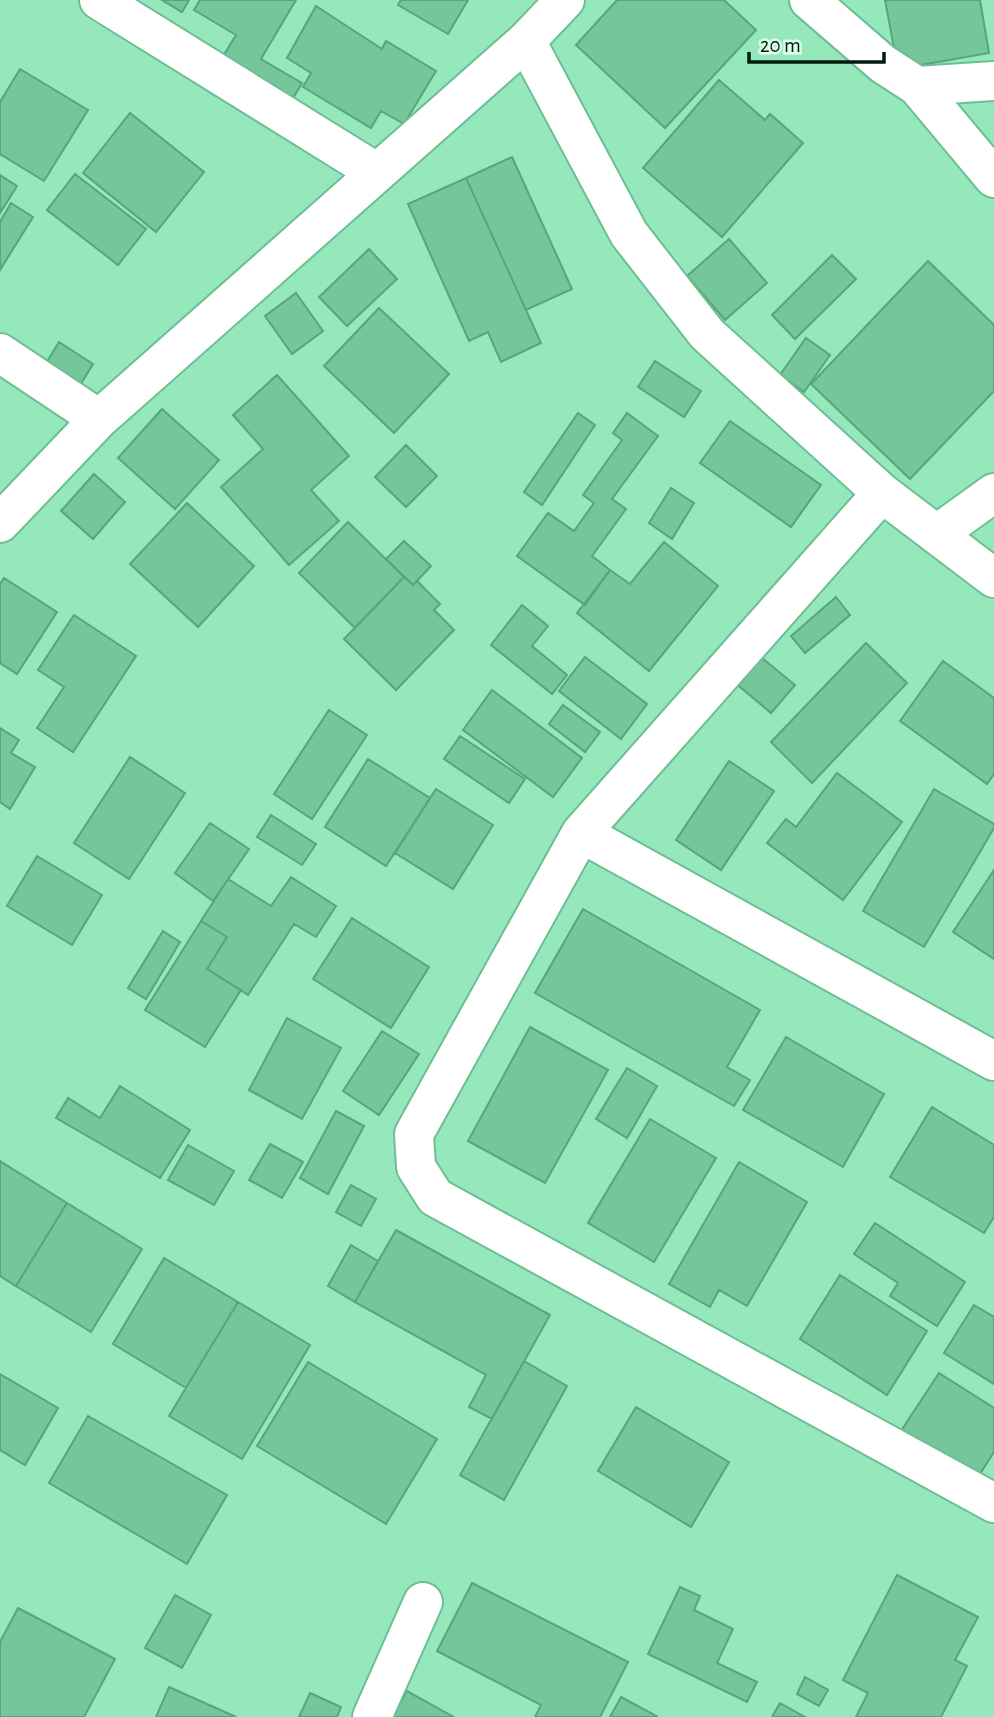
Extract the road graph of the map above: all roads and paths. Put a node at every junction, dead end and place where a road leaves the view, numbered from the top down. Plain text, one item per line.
1 (99, 0) edge
2 (565, 0) edge
3 (809, 0) edge
4 (526, 41) junction
5 (994, 80) edge
6 (917, 86) junction
7 (376, 172) junction
8 (994, 178) edge
9 (0, 354) edge
10 (99, 419) junction
11 (882, 493) junction
12 (994, 493) edge
13 (0, 523) edge
14 (937, 534) junction
15 (994, 578) edge
16 (581, 833) junction
17 (994, 1061) edge
18 (994, 1503) edge
19 (423, 1602) dead end
20 (372, 1717) edge

1 - 7 street
2 - 4 street
3 - 6 street
4 - 7 street
4 - 11 street
5 - 6 street
6 - 8 street
7 - 10 street
9 - 10 street
10 - 13 street
11 - 14 street
11 - 16 street
12 - 14 street
14 - 15 street
16 - 17 street
16 - 18 street
19 - 20 street

